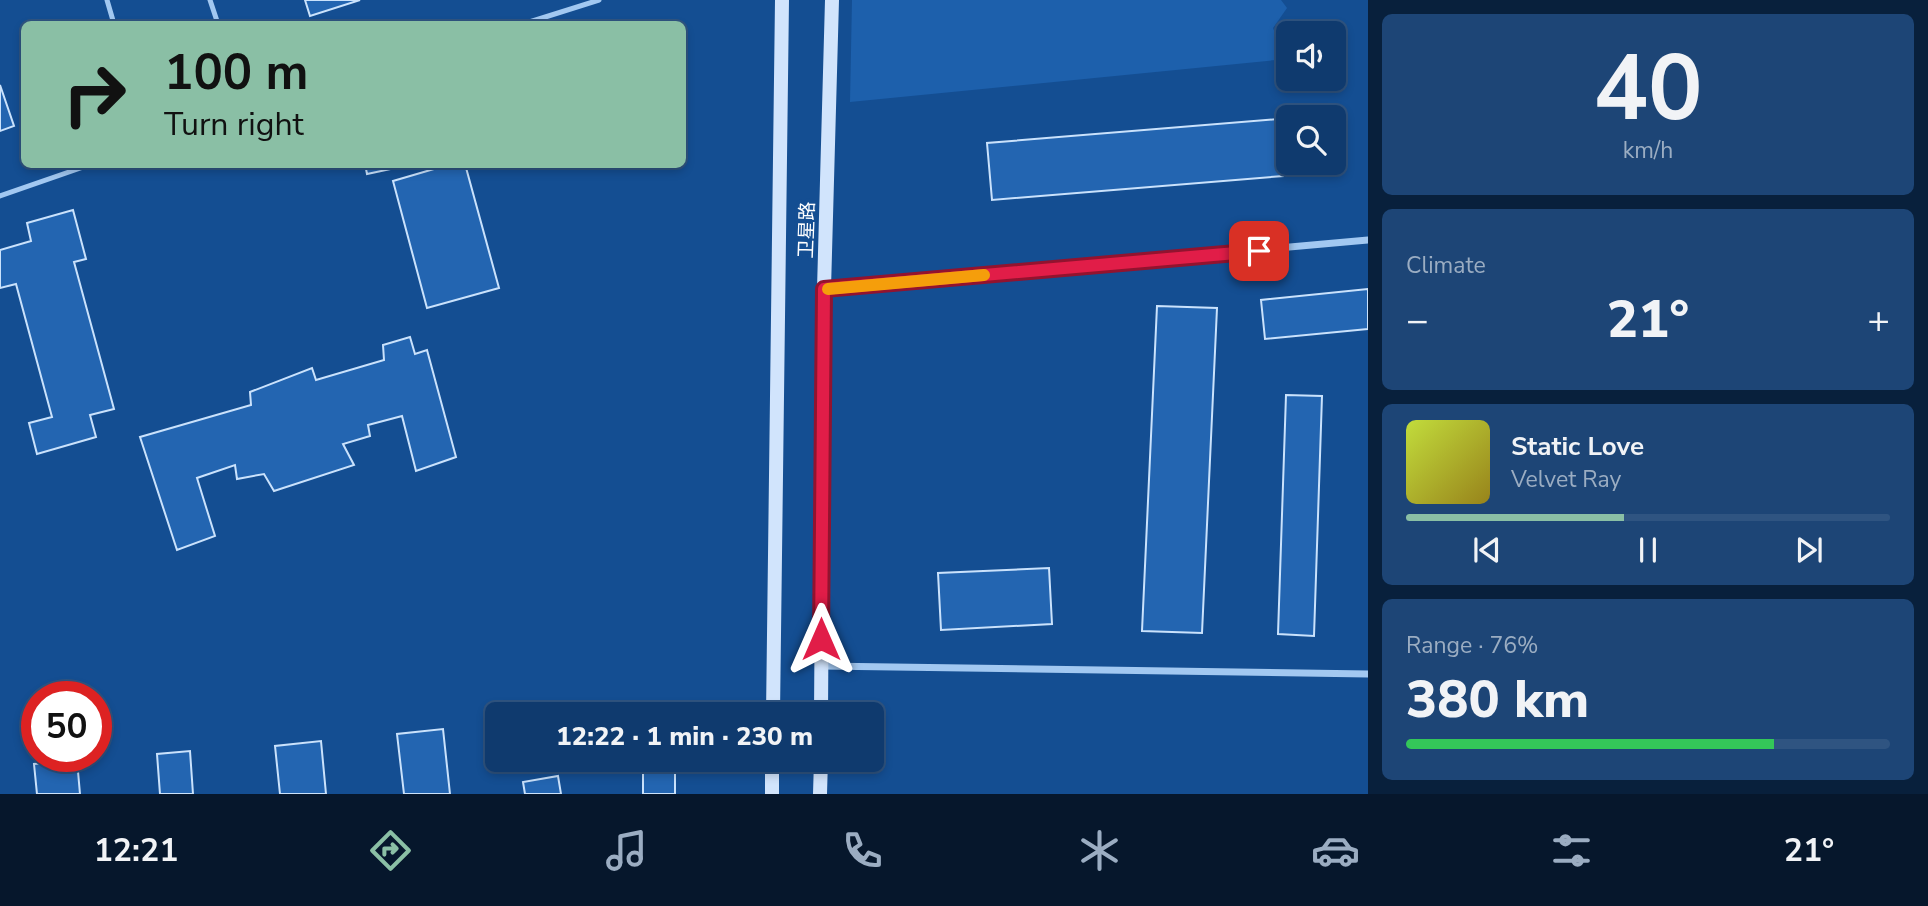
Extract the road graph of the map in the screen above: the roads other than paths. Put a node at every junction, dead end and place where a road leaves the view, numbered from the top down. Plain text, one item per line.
1 (107, 0) edge
2 (210, 0) edge
3 (598, 0) edge
4 (782, 0) edge
5 (832, 0) edge
6 (113, 21) edge
7 (217, 21) edge
8 (532, 21) edge
9 (80, 168) edge
10 (0, 196) edge
11 (1368, 240) edge
12 (824, 289) junction
13 (821, 666) junction
14 (1368, 674) edge
15 (773, 702) edge
16 (821, 702) edge
17 (772, 772) edge
18 (821, 772) edge
19 (772, 794) edge
20 (820, 794) edge

1 - 6 lane
2 - 7 lane
3 - 8 lane
4 - 15 main road, 卫星路
5 - 12 main road, 卫星路
9 - 10 lane
11 - 12 street
12 - 13 main road, 卫星路
13 - 14 street
13 - 16 main road, 卫星路
17 - 19 main road
18 - 20 main road

